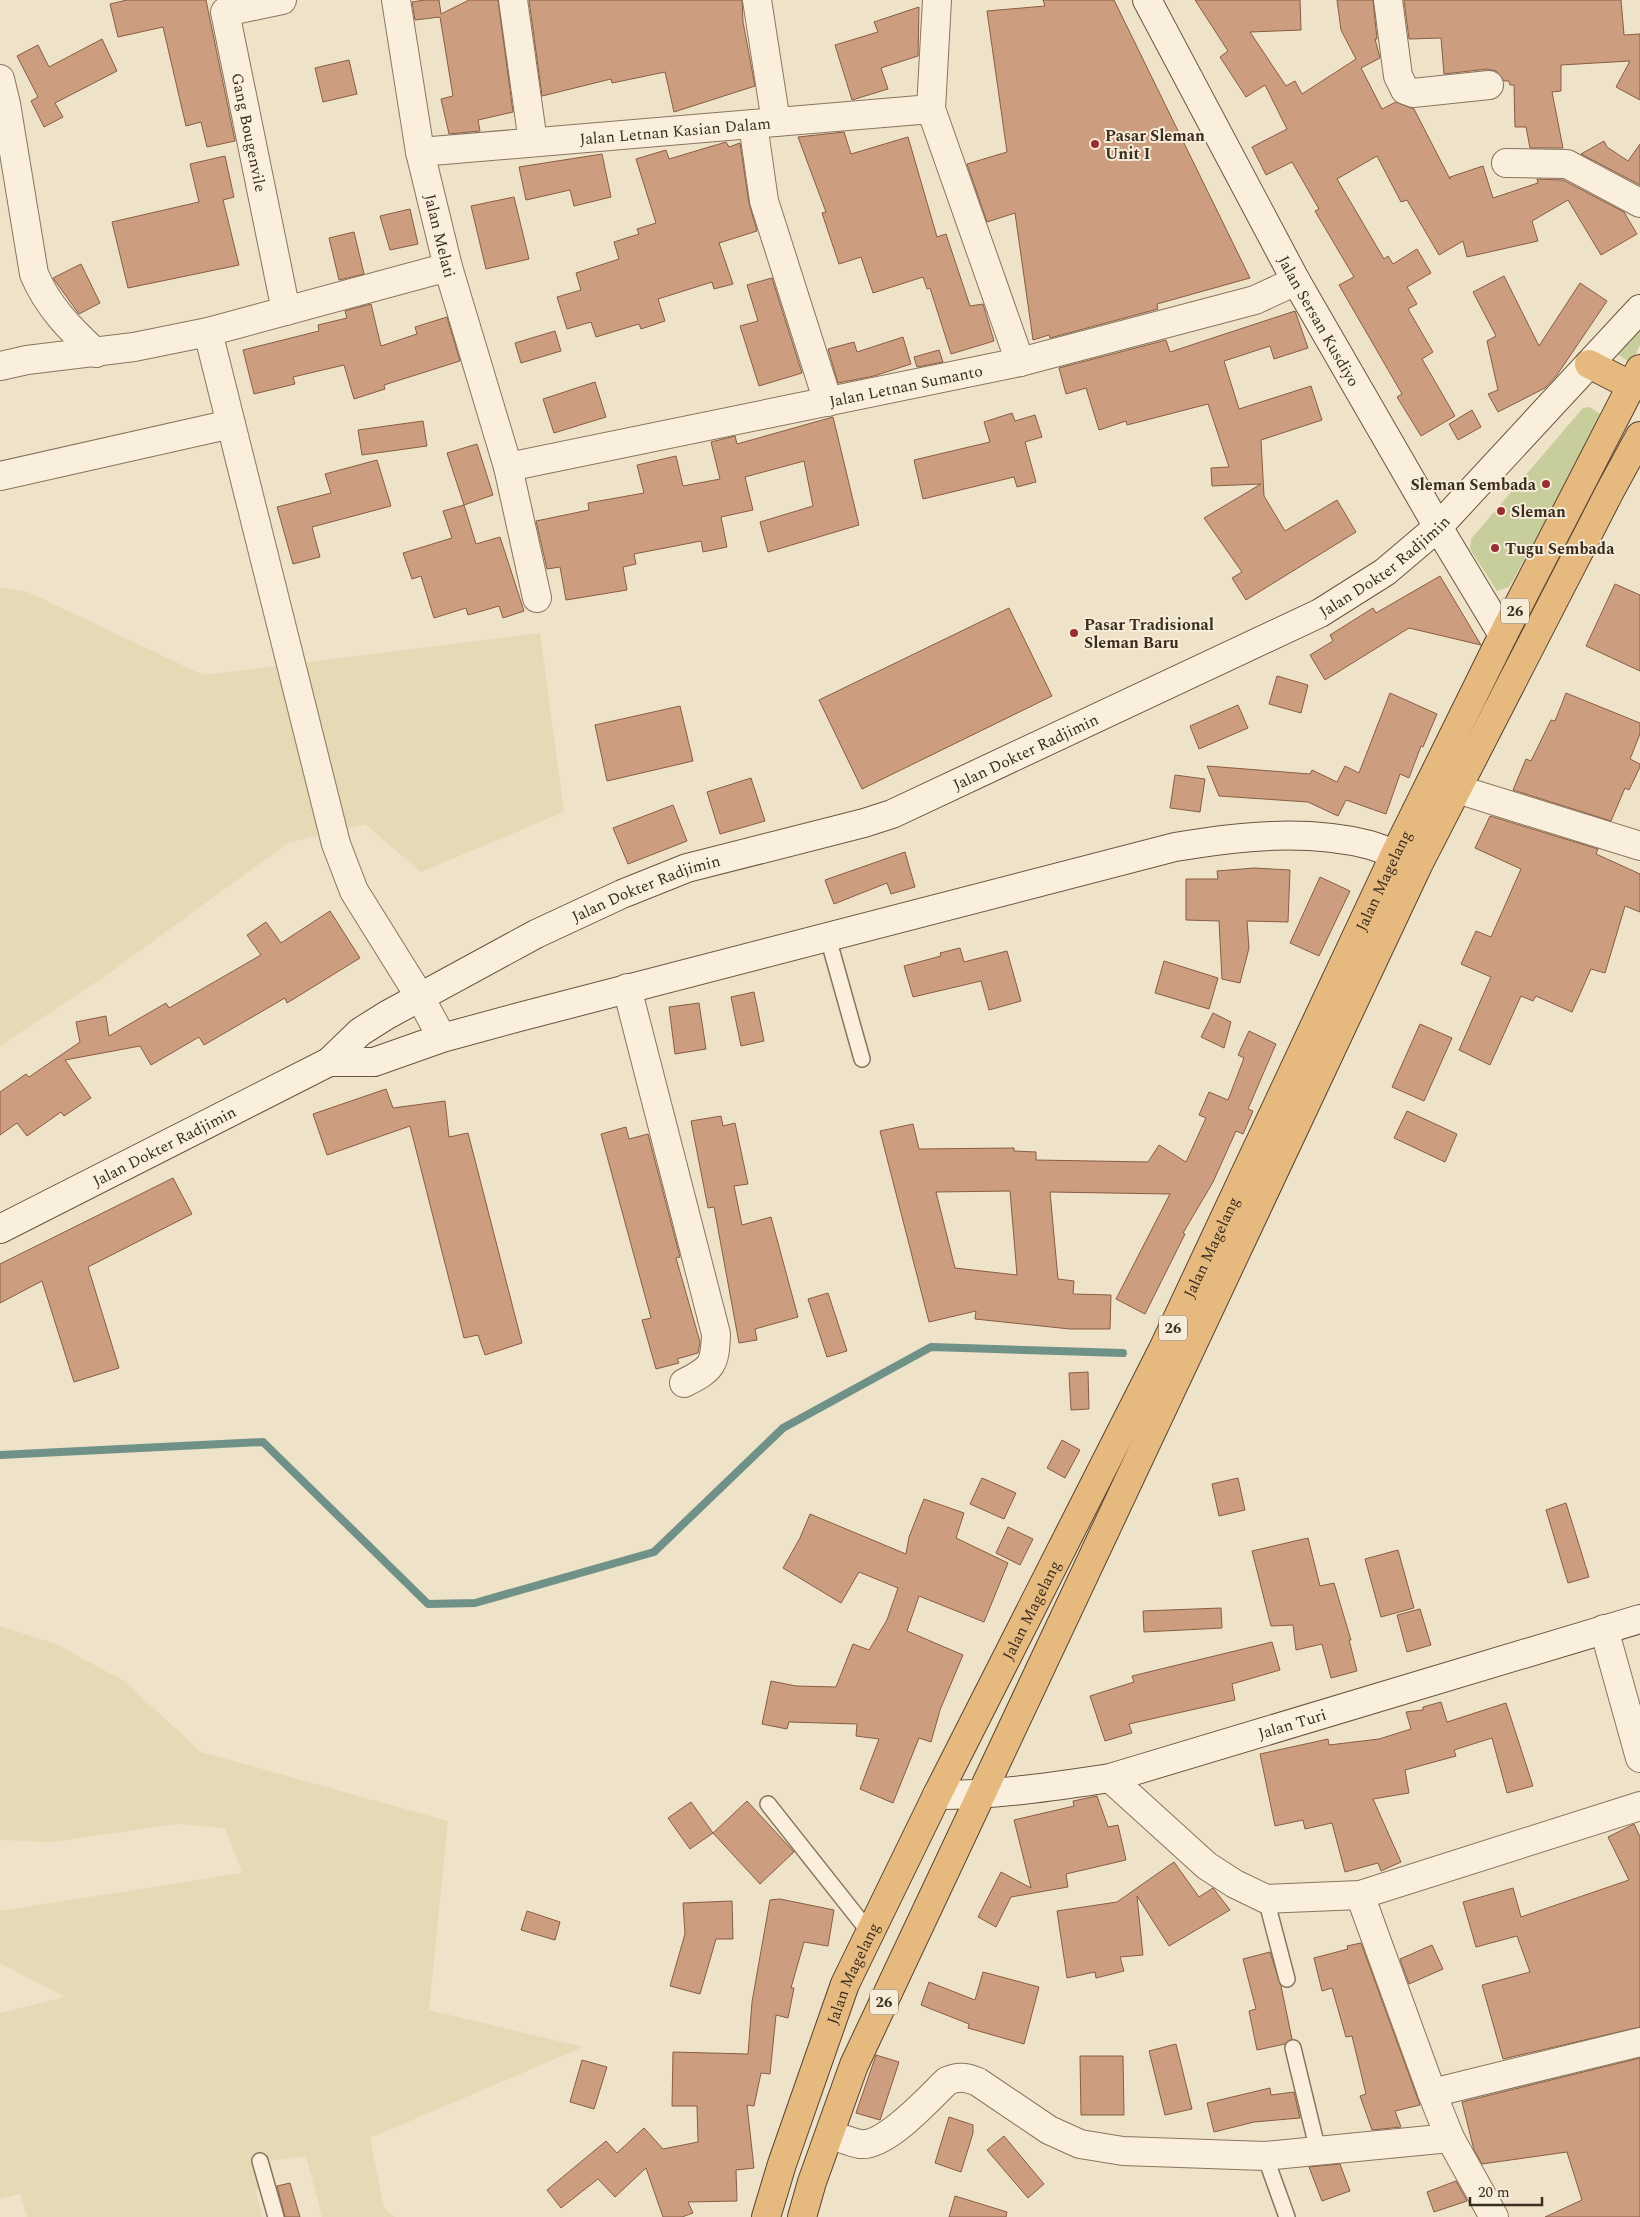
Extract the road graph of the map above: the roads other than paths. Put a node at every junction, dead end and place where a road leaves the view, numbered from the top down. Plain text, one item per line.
1 (282, 0) edge
2 (396, 0) edge
3 (513, 0) edge
4 (757, 0) edge
5 (936, 0) edge
6 (1147, 0) edge
7 (1388, 0) edge
8 (0, 79) edge
9 (1489, 85) dead end
10 (931, 109) junction
11 (764, 123) junction
12 (533, 142) junction
13 (420, 152) junction
14 (1506, 163) dead end
15 (1640, 203) edge
16 (448, 267) junction
17 (1296, 281) junction
18 (1640, 309) edge
19 (286, 311) junction
20 (208, 332) junction
21 (96, 353) junction
22 (1020, 362) junction
23 (1589, 364) junction
24 (0, 366) edge
25 (1636, 377) edge
26 (828, 402) junction
27 (231, 424) junction
28 (1640, 436) edge
29 (508, 467) junction
30 (0, 476) edge
31 (1438, 527) junction
32 (537, 598) dead end
33 (1503, 635) junction
34 (1457, 789) junction
35 (1640, 846) edge
36 (1406, 859) junction
37 (828, 938) junction
38 (627, 988) junction
39 (420, 997) junction
40 (442, 1038) junction
41 (862, 1059) dead end
42 (329, 1062) junction
43 (0, 1229) edge
44 (684, 1383) dead end
45 (1640, 1619) edge
46 (1604, 1629) junction
47 (1640, 1758) edge
48 (1110, 1778) junction
49 (937, 1795) junction
50 (982, 1795) junction
51 (768, 1804) dead end
52 (1640, 1806) edge
53 (1360, 1895) junction
54 (1266, 1899) junction
55 (870, 1933) junction
56 (1287, 1979) dead end
57 (1640, 2042) edge
58 (1293, 2048) dead end
59 (1432, 2093) junction
60 (830, 2134) junction
61 (1450, 2138) junction
62 (1318, 2151) junction
63 (1265, 2156) junction
64 (260, 2161) dead end
65 (276, 2217) edge
66 (766, 2217) edge
67 (802, 2217) edge
68 (1286, 2217) edge
69 (1494, 2217) edge

1 - 19 street, Gang Bougenvile
2 - 13 street, Jalan Melati
3 - 12 street
4 - 11 street
5 - 10 street
6 - 17 street, Jalan Sersan Kusdiyo
7 - 9 street
8 - 21 street
10 - 11 street, Jalan Letnan Kasian Dalam
10 - 22 street
11 - 12 street, Jalan Letnan Kasian Dalam
11 - 26 street
12 - 13 street, Jalan Letnan Kasian Dalam
13 - 16 street, Jalan Melati
14 - 15 street
16 - 19 street
16 - 29 street, Jalan Melati
17 - 22 street, Jalan Letnan Sumanto
17 - 31 street, Jalan Sersan Kusdiyo
18 - 23 street, Jalan Dokter Radjimin
19 - 20 street
20 - 21 street
20 - 27 street
21 - 24 street
22 - 26 street, Jalan Letnan Sumanto
23 - 25 highway
23 - 31 street, Jalan Dokter Radjimin
25 - 33 highway, Jalan Magelang / 26
26 - 29 street, Jalan Letnan Sumanto
27 - 30 street
27 - 39 street
28 - 34 highway, Jalan Magelang / 26
29 - 32 street, Jalan Melati
31 - 33 street, Jalan Sersan Kusdiyo
31 - 39 street, Jalan Dokter Radjimin
33 - 36 highway, Jalan Magelang / 26
34 - 35 street
34 - 36 highway, Jalan Magelang / 26
36 - 37 street, Jalan Dokter Radjimin
36 - 49 highway, Jalan Magelang / 26
36 - 50 highway, Jalan Magelang / 26
37 - 38 street, Jalan Dokter Radjimin
37 - 41 lane
38 - 40 street, Jalan Dokter Radjimin
38 - 44 street
39 - 40 street
39 - 42 street, Jalan Dokter Radjimin
40 - 42 street, Jalan Dokter Radjimin
42 - 43 street, Jalan Dokter Radjimin
45 - 46 street, Jalan Turi
46 - 47 street
46 - 48 street, Jalan Turi
48 - 50 street, Jalan Turi
48 - 54 street
49 - 50 street, Jalan Turi
49 - 55 highway, Jalan Magelang / 26
50 - 60 highway, Jalan Magelang / 26
51 - 55 lane
52 - 53 street
53 - 54 street
53 - 59 street
54 - 56 lane
55 - 66 highway, Jalan Magelang / 26
57 - 59 street
58 - 62 lane
59 - 61 street
60 - 63 street
60 - 67 highway, Jalan Magelang / 26
61 - 62 street
61 - 69 street
62 - 63 street
63 - 68 lane
64 - 65 lane

